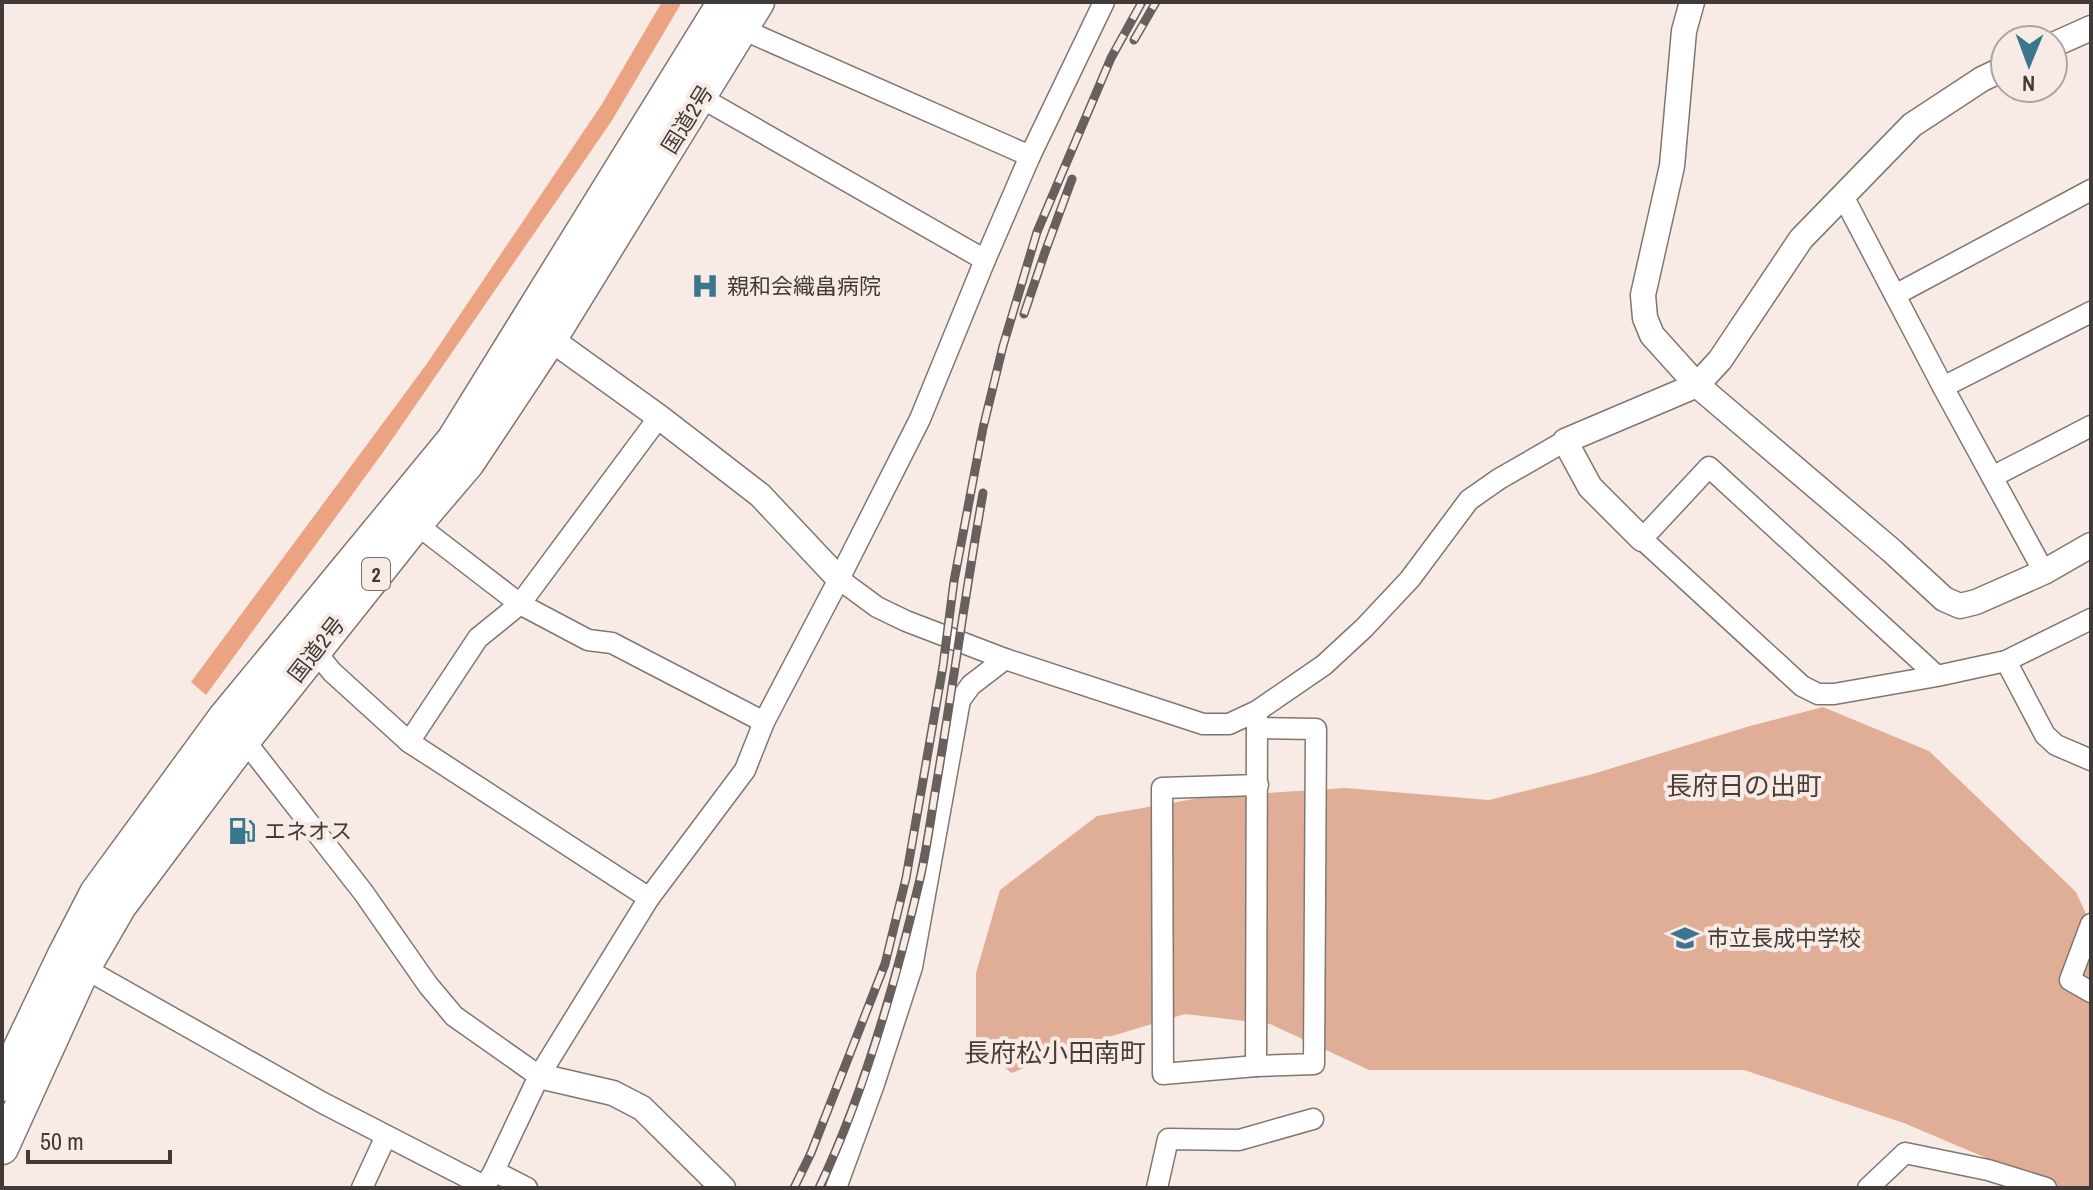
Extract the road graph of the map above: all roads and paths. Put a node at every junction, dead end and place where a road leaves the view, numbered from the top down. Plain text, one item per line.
1 (724, 2) edge
2 (1104, 2) edge
3 (1692, 2) edge
4 (750, 15) edge
5 (2091, 28) edge
6 (2069, 38) edge
7 (1989, 76) edge
8 (700, 97) junction
9 (1030, 156) junction
10 (2091, 190) edge
11 (1843, 196) junction
12 (985, 260) junction
13 (1895, 295) junction
14 (2091, 312) edge
15 (538, 331) junction
16 (1697, 385) junction
17 (1943, 387) junction
18 (659, 417) junction
19 (2091, 426) edge
20 (1565, 441) junction
21 (1992, 477) junction
22 (416, 524) junction
23 (1642, 539) junction
24 (2091, 545) edge
25 (2044, 572) junction
26 (839, 579) junction
27 (520, 604) junction
28 (2091, 619) edge
29 (315, 651) junction
30 (1005, 659) junction
31 (2006, 661) junction
32 (1937, 676) junction
33 (1257, 720) junction
34 (764, 722) junction
35 (234, 728) junction
36 (409, 742) junction
37 (2091, 760) edge
38 (1258, 785) junction
39 (649, 898) junction
40 (2091, 924) edge
41 (84, 968) junction
42 (2091, 992) edge
43 (1256, 1066) junction
44 (539, 1076) junction
45 (2, 1085) edge
46 (1313, 1119) dead end
47 (386, 1136) junction
48 (2, 1148) edge
49 (487, 1182) edge
50 (362, 1188) edge
51 (527, 1188) edge
52 (722, 1188) edge
53 (836, 1188) edge
54 (1157, 1188) edge
55 (1868, 1188) edge
56 (2046, 1188) edge

1 - 15 highway, 国道2号 / 2
2 - 9 street
3 - 16 street
4 - 8 highway, 国道2号 / 2
4 - 9 street
5 - 6 street
7 - 11 street
8 - 12 street
8 - 15 highway, 国道2号 / 2
9 - 12 street
10 - 13 street
11 - 13 street
11 - 16 street
12 - 26 street
13 - 17 street
14 - 17 street
15 - 18 street
15 - 22 highway, 国道2号 / 2
15 - 35 highway, 国道2号 / 2
16 - 20 street
16 - 25 street
17 - 21 street
18 - 26 street
18 - 27 street
19 - 21 street
20 - 23 street
20 - 33 street
21 - 25 street
22 - 27 street
22 - 29 highway, 国道2号 / 2
23 - 32 street
23 - 32 street
24 - 25 street
26 - 30 street
26 - 34 street
27 - 34 street
27 - 36 street
28 - 31 street
29 - 35 highway, 国道2号 / 2
29 - 36 street
30 - 33 street
30 - 53 street
31 - 32 street
31 - 37 street
33 - 38 street
33 - 43 street
34 - 39 street
35 - 41 highway, 国道2号 / 2
35 - 44 street
35 - 45 highway, 国道2号 / 2
36 - 39 street
38 - 43 street
38 - 43 street
39 - 44 street
40 - 42 street
41 - 47 street
41 - 48 highway, 国道2号 / 2
44 - 49 street
44 - 52 street
46 - 54 street
47 - 49 street
47 - 50 street
49 - 51 street
55 - 56 street

